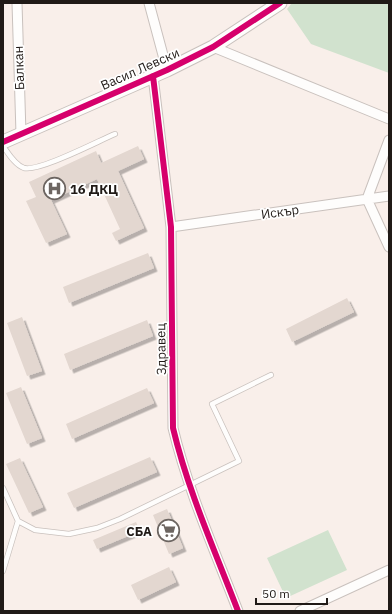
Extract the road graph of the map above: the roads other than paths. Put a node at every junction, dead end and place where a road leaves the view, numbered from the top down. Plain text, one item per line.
1 (17, 3) edge
2 (150, 3) edge
3 (280, 3) edge
4 (213, 47) junction
5 (167, 70) junction
6 (153, 76) junction
7 (389, 119) edge
8 (21, 134) junction
9 (116, 134) dead end
10 (389, 140) edge
11 (3, 142) edge
12 (3, 146) edge
13 (389, 196) edge
14 (367, 199) junction
15 (171, 228) junction
16 (389, 247) edge
17 (271, 376) dead end
18 (190, 485) junction
19 (3, 488) edge
20 (18, 520) junction
21 (389, 570) edge
22 (3, 571) edge
23 (238, 611) edge
24 (300, 611) edge

1 - 8 street, Балкан
2 - 5 street
3 - 4 street, Васил Левски
4 - 5 street, Васил Левски
4 - 7 street
5 - 6 street, Васил Левски
6 - 8 street, Васил Левски
6 - 15 street, Здравец
8 - 11 street, Васил Левски
9 - 12 lane
10 - 14 street
13 - 14 street, Искър
14 - 15 street, Искър
14 - 16 street
15 - 18 street, Здравец
17 - 18 lane
18 - 20 lane
18 - 23 street, Здравец
19 - 20 lane
20 - 22 lane
21 - 24 street

